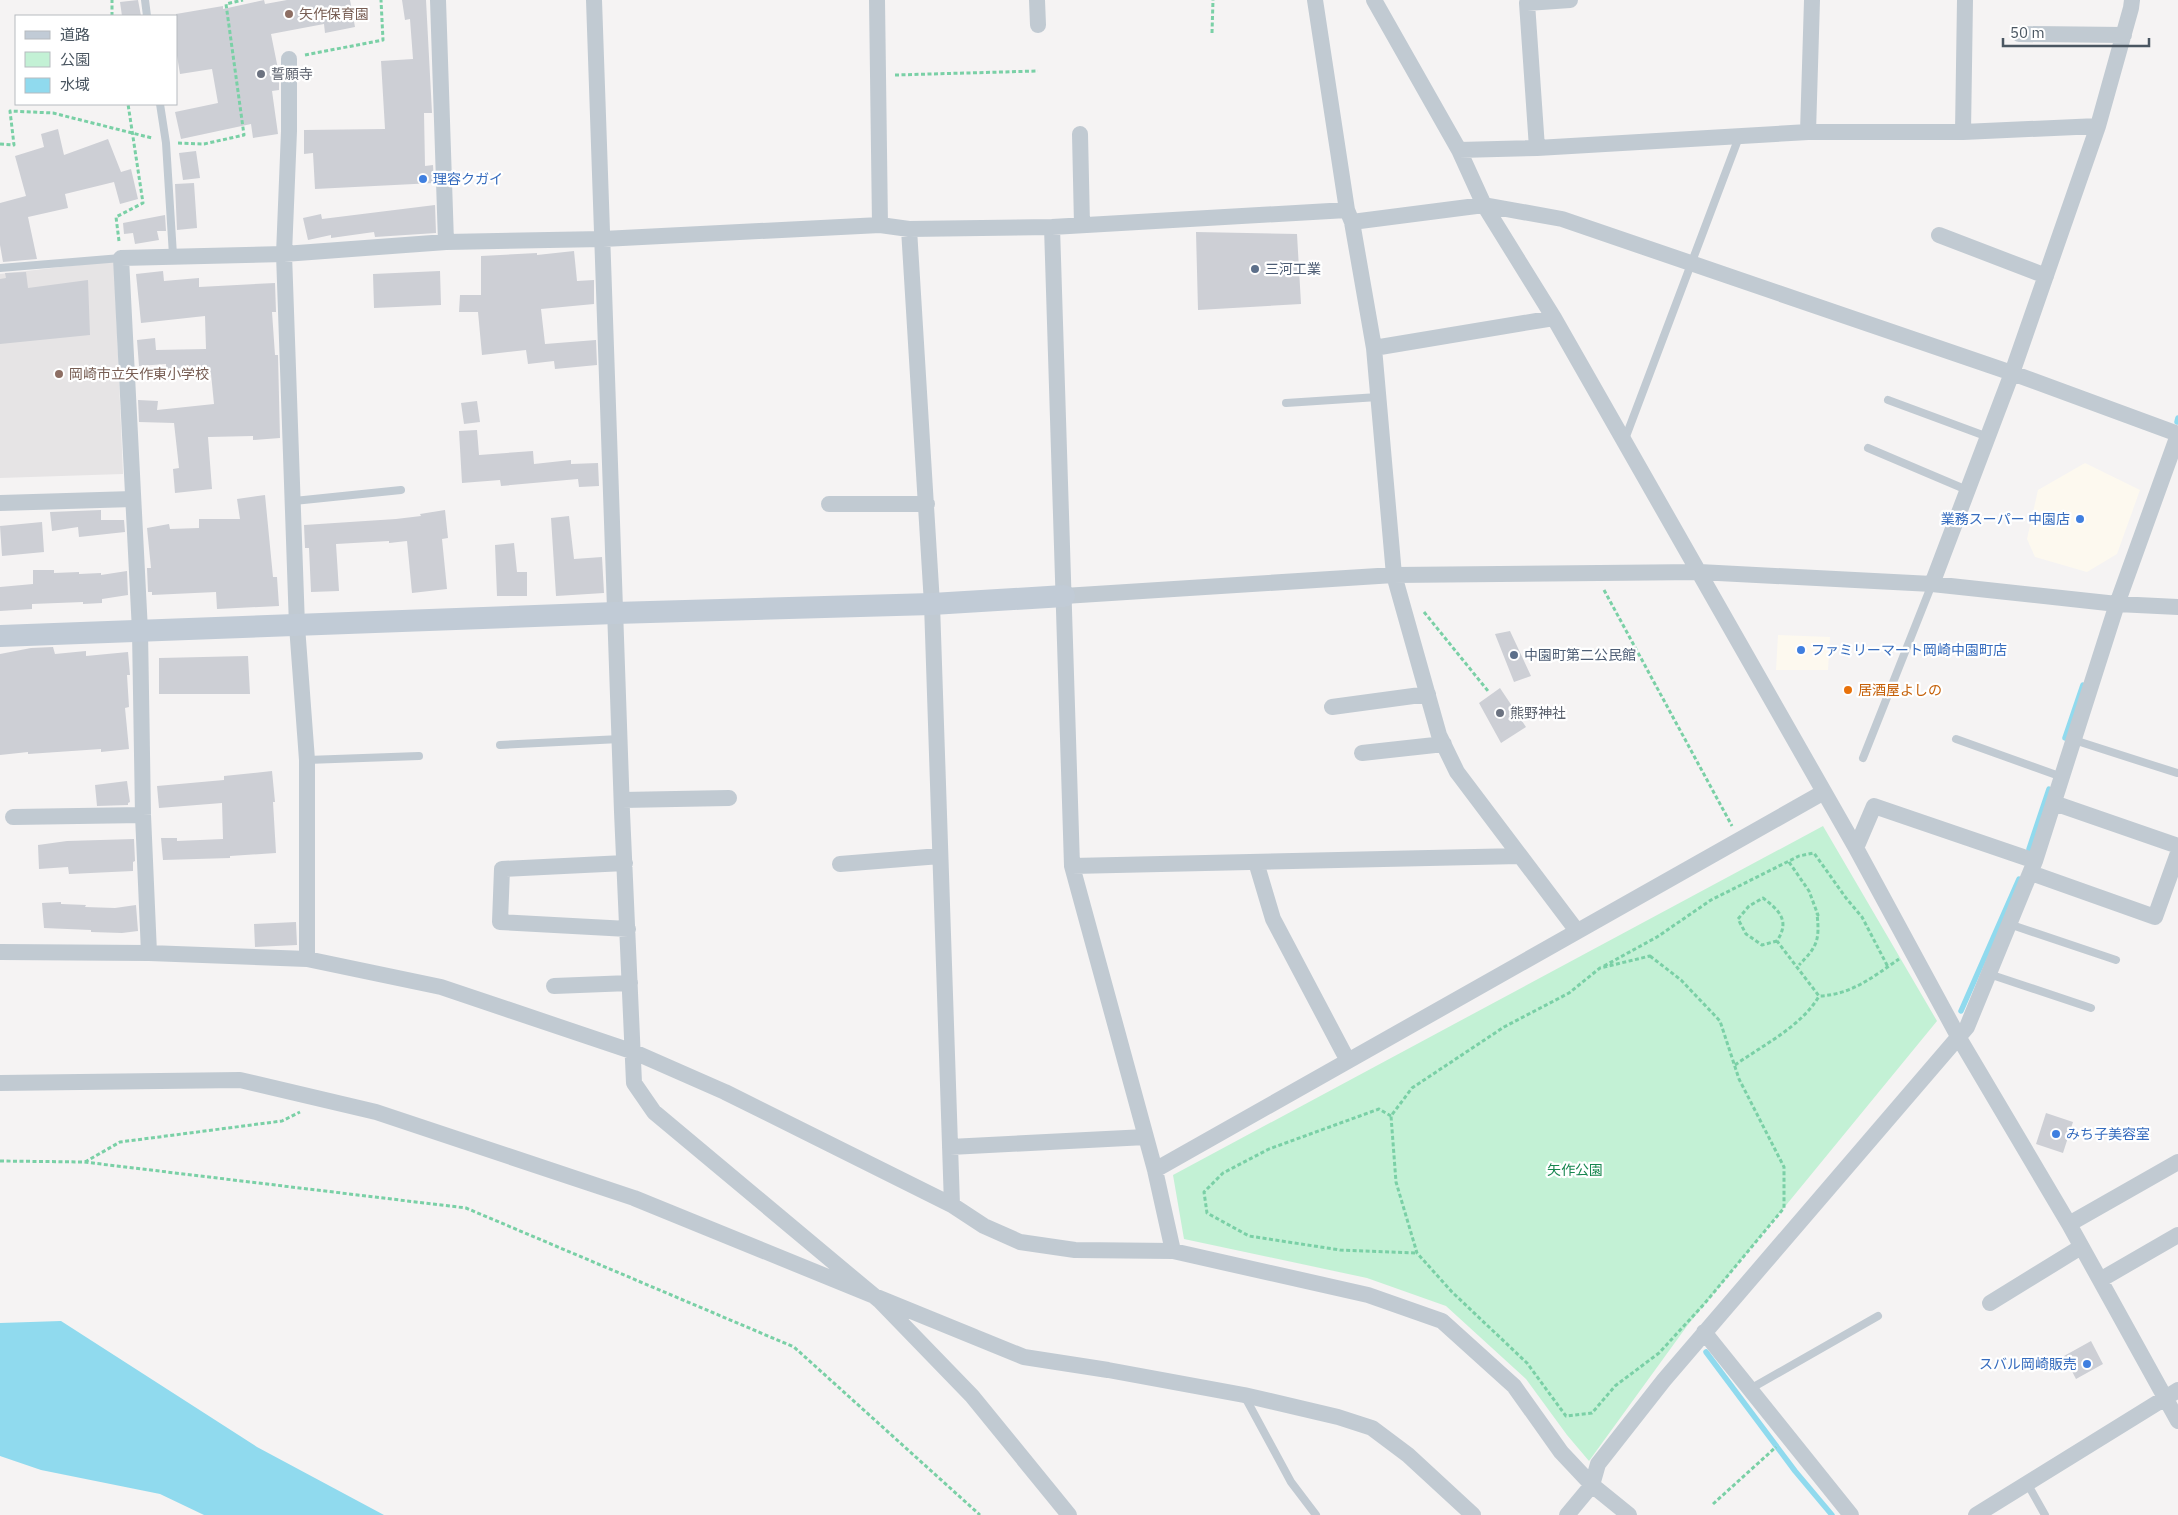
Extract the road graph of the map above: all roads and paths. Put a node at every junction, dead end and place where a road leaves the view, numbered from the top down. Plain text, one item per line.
1 (112, 0) edge
2 (145, 0) edge
3 (380, 0) edge
4 (438, 0) edge
5 (594, 0) edge
6 (877, 0) edge
7 (1036, 0) edge
8 (1213, 0) edge
9 (1315, 0) edge
10 (1374, 0) edge
11 (1570, 0) edge
12 (1812, 0) edge
13 (1965, 0) edge
14 (2132, 0) edge
15 (1527, 2) edge
16 (112, 15) edge
17 (147, 15) edge
18 (1038, 25) dead end
19 (1212, 33) dead end
20 (2019, 34) dead end
21 (2124, 35) junction
22 (289, 58) joint
23 (1038, 71) dead end
24 (879, 76) junction
25 (128, 105) edge
26 (160, 105) edge
27 (2098, 126) junction
28 (1808, 132) junction
29 (1963, 132) junction
30 (1080, 134) dead end
31 (1739, 136) junction
32 (1536, 148) junction
33 (1459, 150) junction
34 (1484, 205) junction
35 (1349, 216) junction
36 (880, 225) junction
37 (1082, 225) junction
38 (1052, 226) junction
39 (909, 228) junction
40 (1940, 235) dead end
41 (603, 239) junction
42 (446, 242) junction
43 (284, 254) junction
44 (173, 256) junction
45 (122, 258) junction
46 (1691, 263) junction
47 (0, 268) edge
48 (2046, 276) junction
49 (1554, 318) junction
50 (1374, 348) junction
51 (2012, 373) junction
52 (1378, 397) junction
53 (1888, 400) dead end
54 (1286, 403) dead end
55 (2178, 435) edge
56 (1988, 437) junction
57 (1624, 441) junction
58 (1868, 448) dead end
59 (401, 490) dead end
60 (1968, 490) junction
61 (133, 499) junction
62 (294, 501) junction
63 (0, 503) edge
64 (828, 504) dead end
65 (927, 504) junction
66 (1699, 572) junction
67 (1595, 573) junction
68 (1394, 575) junction
69 (1932, 584) junction
70 (1064, 596) junction
71 (932, 604) junction
72 (2117, 604) junction
73 (1419, 606) dead end
74 (2178, 607) edge
75 (615, 613) junction
76 (297, 626) junction
77 (140, 631) junction
78 (0, 636) edge
79 (1488, 691) dead end
80 (1428, 694) junction
81 (1332, 707) dead end
82 (620, 739) junction
83 (1956, 739) dead end
84 (2074, 740) junction
85 (1444, 744) junction
86 (500, 745) dead end
87 (1362, 753) dead end
88 (419, 756) dead end
89 (1863, 758) dead end
90 (306, 760) junction
91 (2177, 773) edge
92 (2062, 777) junction
93 (1824, 792) junction
94 (729, 798) dead end
95 (622, 800) junction
96 (2054, 803) junction
97 (143, 815) junction
98 (13, 817) dead end
99 (1739, 840) junction
100 (2178, 846) edge
101 (1856, 848) junction
102 (2178, 853) edge
103 (940, 856) junction
104 (1520, 856) junction
105 (1256, 862) junction
106 (1789, 862) junction
107 (624, 863) junction
108 (840, 864) dead end
109 (1072, 866) junction
110 (2033, 867) junction
111 (2010, 924) junction
112 (628, 929) junction
113 (1577, 931) junction
114 (1777, 941) junction
115 (1911, 950) junction
116 (0, 952) edge
117 (149, 953) junction
118 (307, 959) junction
119 (2116, 960) dead end
120 (1798, 965) dead end
121 (1888, 967) junction
122 (1600, 968) junction
123 (1989, 974) junction
124 (630, 983) junction
125 (554, 986) dead end
126 (1819, 996) junction
127 (2091, 1008) dead end
128 (1959, 1038) junction
129 (634, 1052) junction
130 (1348, 1061) junction
131 (1735, 1066) junction
132 (0, 1083) edge
133 (325, 1100) junction
134 (1391, 1116) junction
135 (1146, 1137) junction
136 (950, 1146) junction
137 (0, 1162) edge
138 (84, 1162) junction
139 (2178, 1162) edge
140 (1155, 1170) junction
141 (952, 1205) junction
142 (2068, 1224) junction
143 (2178, 1235) edge
144 (2081, 1247) junction
145 (1173, 1251) junction
146 (1417, 1254) junction
147 (2100, 1280) junction
148 (880, 1300) junction
149 (1990, 1303) dead end
150 (1878, 1316) dead end
151 (1704, 1332) junction
152 (1750, 1389) junction
153 (2171, 1394) edge
154 (1244, 1395) junction
155 (2178, 1421) edge
156 (1788, 1437) junction
157 (2028, 1483) junction
158 (1592, 1485) junction
159 (1713, 1504) dead end
160 (980, 1515) edge
161 (1069, 1515) edge
162 (1316, 1515) edge
163 (1473, 1515) edge
164 (1567, 1515) edge
165 (1629, 1515) edge
166 (1851, 1515) edge
167 (1976, 1515) edge
168 (2045, 1515) edge

1 - 16 path
2 - 17 lane
3 - 22 path
4 - 42 street
5 - 41 street
6 - 24 street
7 - 18 street
8 - 19 path
9 - 35 street
10 - 33 street
11 - 15 street
12 - 28 street
13 - 29 street
14 - 21 street
15 - 32 street
20 - 21 street
21 - 27 street
22 - 43 street
23 - 24 path
24 - 36 street
25 - 45 path
26 - 44 lane
27 - 29 street
27 - 48 street
28 - 29 street
28 - 31 street
30 - 37 street
31 - 32 street
31 - 46 lane
32 - 33 street
33 - 34 street
34 - 35 street
34 - 46 street
34 - 49 street
35 - 37 street
35 - 50 street
36 - 39 street
36 - 41 street
37 - 38 street
38 - 39 street
38 - 70 street
39 - 65 street
40 - 48 street
41 - 42 street
41 - 75 street
42 - 43 street
43 - 44 street
43 - 62 street
44 - 45 street
45 - 47 lane
45 - 61 street
46 - 51 street
46 - 57 lane
48 - 51 street
49 - 50 street
49 - 57 street
50 - 52 street
51 - 55 street
51 - 56 street
52 - 54 lane
52 - 68 street
53 - 56 lane
55 - 72 street
56 - 60 street
57 - 66 street
58 - 60 lane
59 - 62 lane
60 - 69 street
61 - 63 street
61 - 77 street
62 - 76 street
64 - 65 street
65 - 71 street
66 - 67 street
66 - 69 street
66 - 93 street
67 - 68 street
67 - 99 path
68 - 70 street
68 - 80 street
69 - 72 street
69 - 89 lane
70 - 71 street
70 - 109 street
71 - 75 street
71 - 103 street
72 - 74 street
72 - 84 street
73 - 79 path
75 - 76 street
75 - 82 street
76 - 77 street
76 - 90 street
77 - 78 street
77 - 97 street
80 - 81 street
80 - 85 street
82 - 86 lane
82 - 95 street
83 - 92 lane
84 - 91 lane
84 - 92 street
85 - 87 street
85 - 104 street
88 - 90 lane
90 - 118 street
92 - 96 street
93 - 99 street
93 - 101 street
94 - 95 street
95 - 107 street
96 - 100 street
96 - 110 street
97 - 98 street
97 - 117 street
99 - 113 street
101 - 110 street
101 - 115 street
102 - 110 street
103 - 108 street
103 - 136 street
104 - 105 street
104 - 113 street
105 - 109 street
105 - 130 street
106 - 120 path
106 - 121 path
106 - 122 path
107 - 112 street
107 - 112 street
109 - 135 street
110 - 111 street
111 - 119 lane
111 - 123 street
112 - 124 street
113 - 130 street
114 - 114 path
114 - 126 path
115 - 121 path
115 - 128 street
116 - 117 street
117 - 118 street
118 - 129 street
121 - 126 path
122 - 131 path
122 - 134 path
123 - 127 lane
123 - 128 street
124 - 125 street
124 - 129 street
126 - 131 path
128 - 142 street
128 - 151 street
129 - 141 street
129 - 148 street
130 - 140 street
131 - 146 path
132 - 133 street
133 - 138 path
133 - 148 street
134 - 146 path
134 - 146 path
135 - 136 street
135 - 140 street
136 - 141 street
137 - 138 path
138 - 160 path
139 - 142 street
140 - 145 street
141 - 145 street
142 - 144 street
143 - 147 street
144 - 147 street
144 - 149 street
145 - 158 street
147 - 153 street
148 - 154 street
148 - 161 street
150 - 152 lane
151 - 152 street
151 - 158 street
152 - 156 street
153 - 155 street
153 - 157 street
154 - 162 lane
154 - 163 street
156 - 159 path
156 - 166 street
157 - 167 street
157 - 168 lane
158 - 164 street
158 - 165 street

